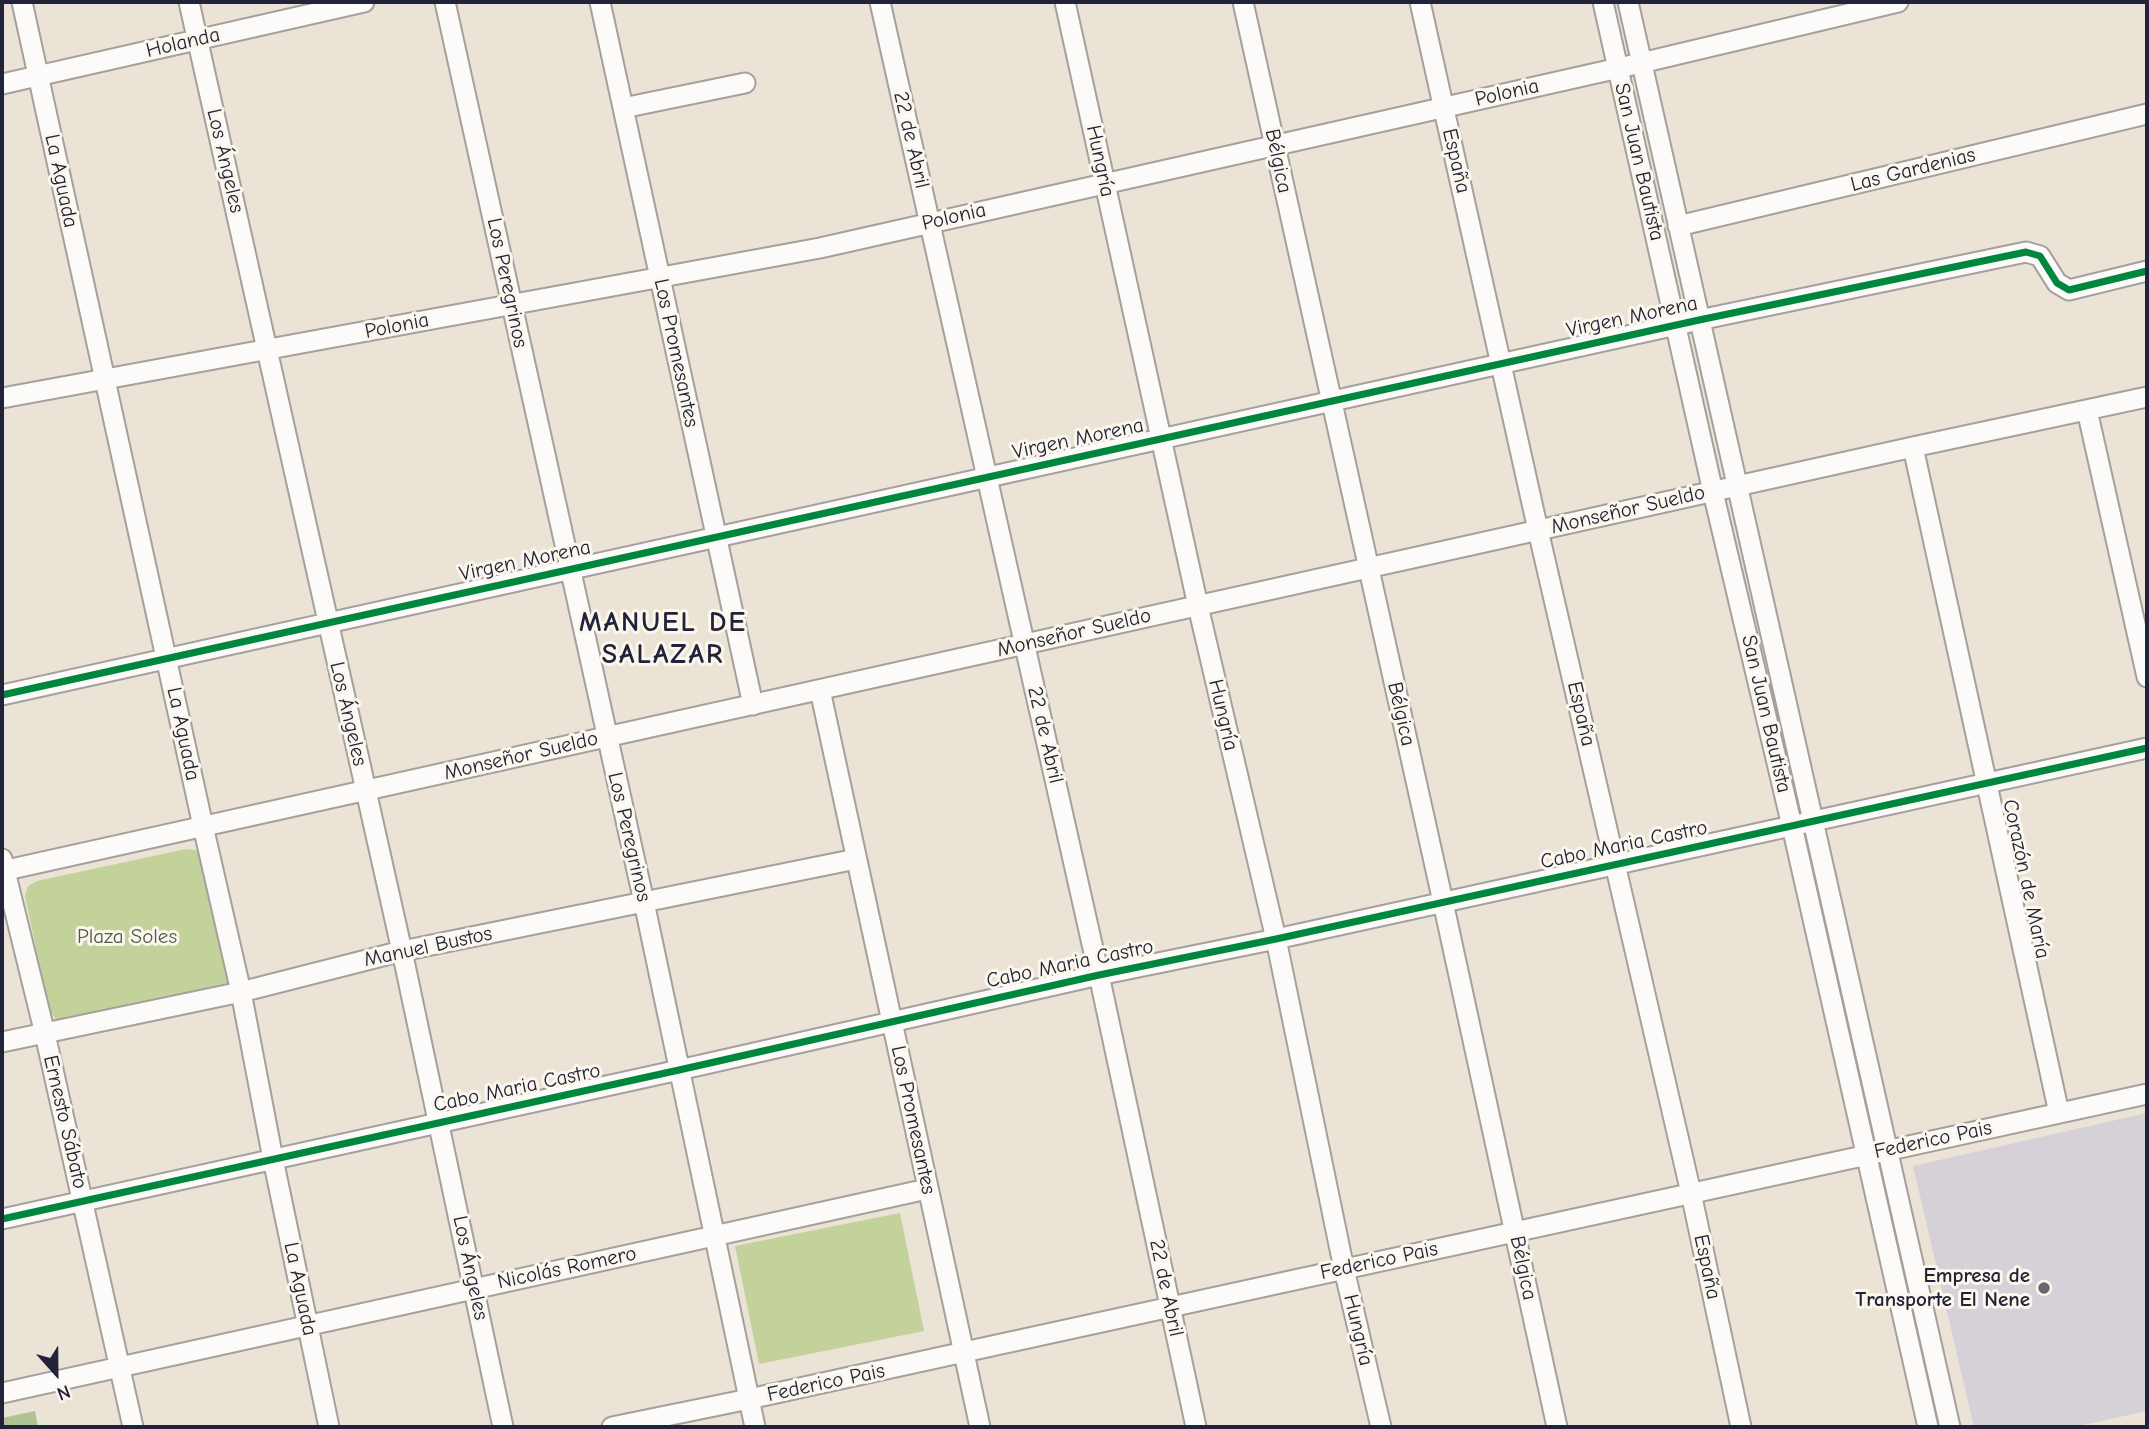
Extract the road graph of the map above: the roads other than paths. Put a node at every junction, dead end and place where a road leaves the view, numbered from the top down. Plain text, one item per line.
1 (22, 2) edge
2 (189, 2) edge
3 (364, 2) edge
4 (445, 2) edge
5 (600, 2) edge
6 (880, 2) edge
7 (1065, 2) edge
8 (1243, 2) edge
9 (1420, 2) edge
10 (1603, 2) edge
11 (1628, 2) edge
12 (1898, 2) edge
13 (198, 40) junction
14 (1641, 63) junction
15 (1618, 68) junction
16 (38, 76) junction
17 (745, 83) dead end
18 (2, 84) edge
19 (1444, 107) junction
20 (623, 108) junction
21 (2147, 114) edge
22 (1274, 145) junction
23 (1105, 183) junction
24 (930, 223) junction
25 (1678, 226) junction
26 (2147, 271) edge
27 (660, 277) junction
28 (512, 305) junction
29 (1699, 320) junction
30 (1676, 325) junction
31 (267, 350) junction
32 (1501, 364) junction
33 (105, 379) junction
34 (2147, 397) edge
35 (2, 398) edge
36 (1331, 401) junction
37 (2087, 410) junction
38 (1161, 439) junction
39 (1913, 447) junction
40 (987, 477) junction
41 (1736, 486) junction
42 (1713, 492) junction
43 (1538, 530) junction
44 (716, 537) junction
45 (1367, 568) junction
46 (569, 569) junction
47 (1198, 606) junction
48 (328, 623) junction
49 (1024, 644) junction
50 (166, 658) junction
51 (2147, 677) edge
52 (820, 690) junction
53 (2, 695) edge
54 (753, 705) junction
55 (606, 737) junction
56 (2147, 748) edge
57 (1987, 783) junction
58 (365, 790) junction
59 (1813, 821) junction
60 (1792, 825) junction
61 (203, 826) junction
62 (856, 859) junction
63 (1616, 864) junction
64 (3, 866) edge
65 (644, 902) junction
66 (1443, 902) junction
67 (1276, 939) junction
68 (402, 951) junction
69 (1099, 975) junction
70 (241, 992) junction
71 (892, 1023) junction
72 (45, 1034) junction
73 (2, 1042) edge
74 (679, 1070) junction
75 (2147, 1094) edge
76 (2059, 1113) junction
77 (439, 1123) junction
78 (1887, 1150) junction
79 (1867, 1155) junction
80 (273, 1159) junction
81 (927, 1188) junction
82 (1691, 1193) junction
83 (82, 1201) junction
84 (2, 1219) edge
85 (1515, 1232) junction
86 (716, 1235) junction
87 (1344, 1269) junction
88 (474, 1288) junction
89 (1170, 1307) junction
90 (308, 1325) junction
91 (965, 1352) junction
92 (119, 1366) junction
93 (2, 1393) edge
94 (749, 1399) junction
95 (133, 1427) edge
96 (329, 1427) edge
97 (503, 1427) edge
98 (611, 1427) edge
99 (755, 1427) edge
100 (980, 1427) edge
101 (1196, 1427) edge
102 (1381, 1427) edge
103 (1558, 1427) edge
104 (1741, 1427) edge
105 (1928, 1427) edge
106 (1950, 1427) edge

1 - 16 street, La Aguada
2 - 13 street, Los Ángeles
3 - 13 street, Holanda
4 - 28 street, Los Peregrinos
5 - 20 street, Los Promesantes
6 - 24 street, 22 de Abril
7 - 23 street, Hungría
8 - 22 street, Bélgica
9 - 19 street, España
10 - 15 street, San Juan Bautista
11 - 14 street, San Juan Bautista
12 - 14 street, Polonia
13 - 16 street, Holanda
13 - 31 street, Los Ángeles
14 - 15 street, Polonia
14 - 25 street, San Juan Bautista
15 - 19 street, Polonia
15 - 30 street, San Juan Bautista
16 - 18 street, Holanda
16 - 33 street, La Aguada
17 - 20 street
19 - 22 street, Polonia
19 - 32 street, España
20 - 27 street, Los Promesantes
21 - 25 street, Las Gardenias
22 - 23 street, Polonia
22 - 36 street, Bélgica
23 - 24 street, Polonia
23 - 38 street, Hungría
24 - 27 street, Polonia
24 - 40 street, 22 de Abril
25 - 29 street, San Juan Bautista
26 - 29 street, Virgen Morena
27 - 28 street, Polonia
27 - 44 street, Los Promesantes
28 - 31 street, Polonia
28 - 46 street, Los Peregrinos
29 - 30 street, Virgen Morena
29 - 41 street, San Juan Bautista
30 - 32 street, Virgen Morena
30 - 42 street, San Juan Bautista
31 - 33 street, Polonia
31 - 48 street, Los Ángeles
32 - 36 street, Virgen Morena
32 - 43 street, España
33 - 35 street, Polonia
33 - 50 street, La Aguada
34 - 37 street, Monseñor Sueldo
36 - 38 street, Virgen Morena
36 - 45 street, Bélgica
37 - 39 street, Monseñor Sueldo
37 - 51 street
38 - 40 street, Virgen Morena
38 - 47 street, Hungría
39 - 41 street, Monseñor Sueldo
39 - 57 street, Corazón de María
40 - 44 street, Virgen Morena
40 - 49 street, 22 de Abril
41 - 42 street, Monseñor Sueldo
41 - 59 street, San Juan Bautista
42 - 43 street, Monseñor Sueldo
42 - 60 street, San Juan Bautista
43 - 45 street, Monseñor Sueldo
43 - 63 street, España
44 - 46 street, Virgen Morena
44 - 54 street, Los Promesantes
45 - 47 street, Monseñor Sueldo
45 - 66 street, Bélgica
46 - 48 street, Virgen Morena
46 - 55 street, Los Peregrinos
47 - 49 street, Monseñor Sueldo
47 - 67 street, Hungría
48 - 50 street, Virgen Morena
48 - 58 street, Los Ángeles
49 - 52 street, Monseñor Sueldo
49 - 69 street, 22 de Abril
50 - 53 street, Virgen Morena
50 - 61 street, La Aguada
52 - 54 street, Monseñor Sueldo
52 - 62 street, Los Promesantes
54 - 55 street, Monseñor Sueldo
55 - 58 street, Monseñor Sueldo
55 - 65 street, Los Peregrinos
56 - 57 street, Cabo Maria Castro
57 - 59 street, Cabo Maria Castro
57 - 76 street, Corazón de María
58 - 61 street, Monseñor Sueldo
58 - 68 street, Los Ángeles
59 - 60 street, Cabo Maria Castro
59 - 78 street, San Juan Bautista
60 - 63 street, Cabo Maria Castro
60 - 79 street, San Juan Bautista
61 - 64 street, Monseñor Sueldo
61 - 70 street, La Aguada
62 - 65 street, Manuel Bustos
62 - 71 street, Los Promesantes
63 - 66 street, Cabo Maria Castro
63 - 82 street, España
64 - 72 street, Ernesto Sábato
65 - 68 street, Manuel Bustos
65 - 74 street, Los Peregrinos
66 - 67 street, Cabo Maria Castro
66 - 85 street, Bélgica
67 - 69 street, Cabo Maria Castro
67 - 87 street, Hungría
68 - 70 street, Manuel Bustos
68 - 77 street, Los Ángeles
69 - 71 street, Cabo Maria Castro
69 - 89 street, 22 de Abril
70 - 72 street, Manuel Bustos
70 - 80 street, La Aguada
71 - 74 street, Cabo Maria Castro
71 - 81 street, Los Promesantes
72 - 73 street, Manuel Bustos
72 - 83 street, Ernesto Sábato
74 - 77 street, Cabo Maria Castro
74 - 86 street, Los Peregrinos
75 - 76 street, Federico Pais
76 - 78 street, Federico Pais
77 - 80 street, Cabo Maria Castro
77 - 88 street, Los Ángeles
78 - 79 street, Federico Pais
78 - 106 street, San Juan Bautista
79 - 82 street, Federico Pais
79 - 105 street, San Juan Bautista
80 - 83 street, Cabo Maria Castro
80 - 90 street, La Aguada
81 - 86 street, Nicolás Romero
81 - 91 street, Los Promesantes
82 - 85 street, Federico Pais
82 - 104 street, España
83 - 84 street, Cabo Maria Castro
83 - 92 street, Ernesto Sábato
85 - 87 street, Federico Pais
85 - 103 street, Bélgica
86 - 88 street, Nicolás Romero
86 - 94 street, Los Peregrinos
87 - 89 street, Federico Pais
87 - 102 street, Hungría
88 - 90 street, Nicolás Romero
88 - 97 street, Los Ángeles
89 - 91 street, Federico Pais
89 - 101 street, 22 de Abril
90 - 92 street, Nicolás Romero
90 - 96 street, La Aguada
91 - 94 street, Federico Pais
91 - 100 street, Los Promesantes
92 - 93 street, Nicolás Romero
92 - 95 street, Ernesto Sábato
94 - 98 street, Federico Pais
94 - 99 street, Los Peregrinos

